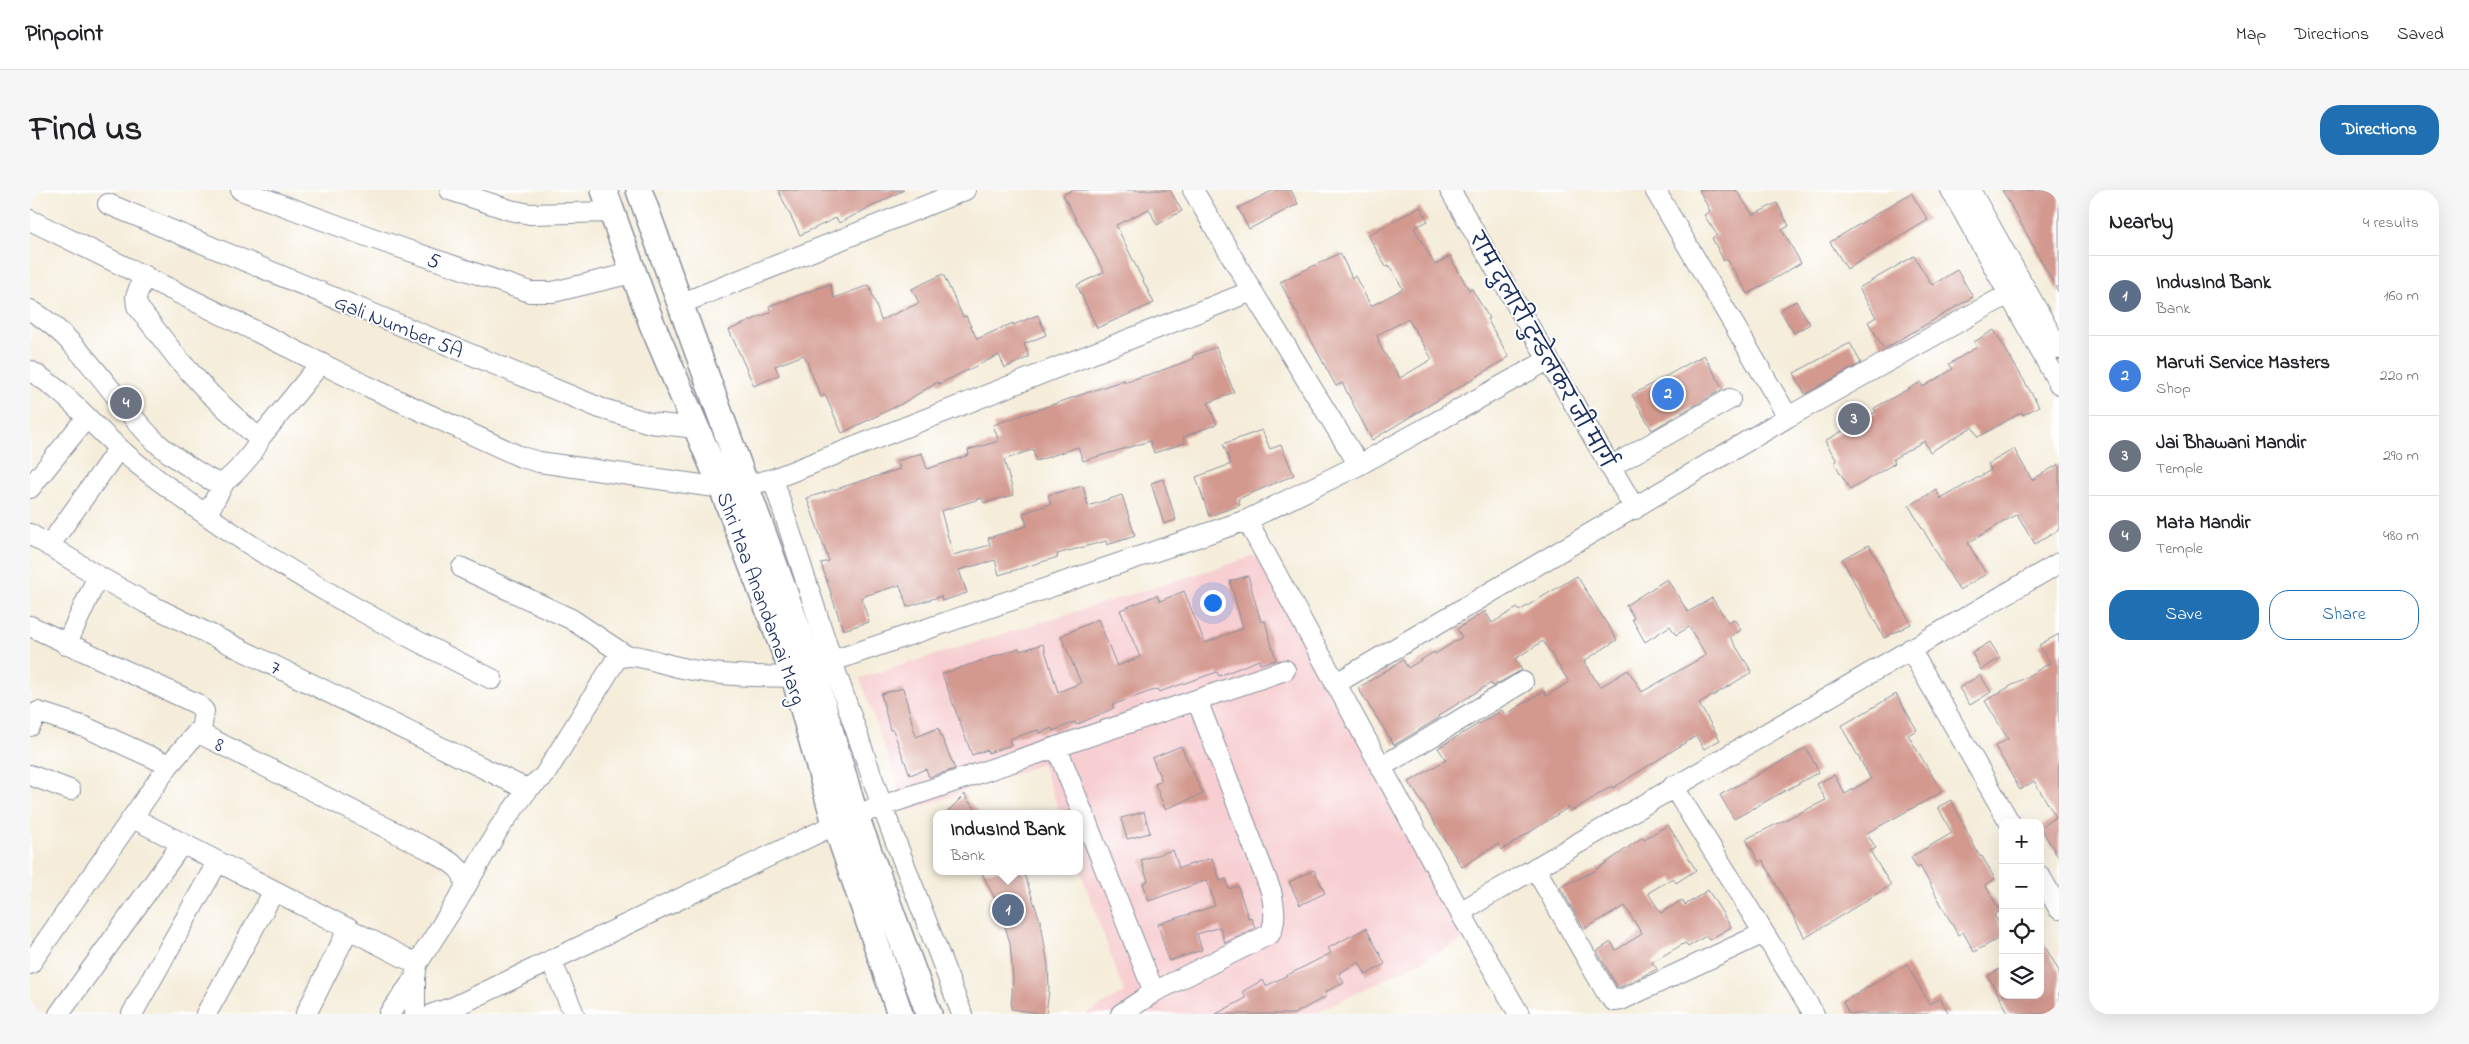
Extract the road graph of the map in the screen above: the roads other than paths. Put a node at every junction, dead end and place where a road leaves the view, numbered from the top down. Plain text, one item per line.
1 (241, 190) edge
2 (450, 190) edge
3 (638, 190) edge
4 (964, 190) edge
5 (1193, 190) edge
6 (1450, 190) edge
7 (1655, 190) edge
8 (1951, 190) edge
9 (1970, 190) edge
10 (608, 201) edge
11 (108, 204) dead end
12 (30, 220) edge
13 (632, 273) junction
14 (144, 275) junction
15 (2016, 290) junction
16 (1252, 291) junction
17 (680, 304) junction
18 (30, 310) edge
19 (2059, 349) edge
20 (1548, 360) junction
21 (321, 363) junction
22 (30, 371) edge
23 (2059, 384) edge
24 (1730, 399) dead end
25 (87, 418) junction
26 (1788, 418) junction
27 (697, 428) junction
28 (259, 438) junction
29 (119, 448) junction
30 (1359, 465) junction
31 (1610, 467) junction
32 (773, 479) junction
33 (225, 481) junction
34 (734, 487) junction
35 (30, 488) edge
36 (1636, 509) junction
37 (207, 514) junction
38 (1247, 520) junction
39 (30, 534) edge
40 (49, 546) junction
41 (2059, 563) edge
42 (462, 568) dead end
43 (98, 576) junction
44 (30, 626) edge
45 (66, 645) junction
46 (1910, 649) junction
47 (625, 655) junction
48 (812, 669) junction
49 (1285, 670) dead end
50 (492, 679) dead end
51 (1523, 682) dead end
52 (1334, 684) junction
53 (1198, 700) junction
54 (30, 726) edge
55 (201, 728) junction
56 (1057, 748) junction
57 (169, 765) junction
58 (1381, 767) junction
59 (30, 775) edge
60 (1673, 786) junction
61 (529, 788) junction
62 (70, 790) dead end
63 (882, 806) junction
64 (1082, 810) edge
65 (1083, 813) edge
66 (133, 818) junction
67 (845, 819) junction
68 (2008, 819) edge
69 (181, 844) junction
70 (217, 862) junction
71 (1535, 868) junction
72 (2044, 883) edge
73 (464, 890) junction
74 (274, 891) junction
75 (2059, 909) edge
76 (1460, 912) junction
77 (348, 928) junction
78 (1764, 933) junction
79 (31, 960) edge
80 (551, 960) junction
81 (416, 971) junction
82 (1154, 992) junction
83 (1615, 1006) edge
84 (59, 1014) edge
85 (132, 1014) edge
86 (206, 1014) edge
87 (306, 1014) edge
88 (389, 1014) edge
89 (415, 1014) edge
90 (433, 1014) edge
91 (574, 1014) edge
92 (900, 1014) edge
93 (929, 1014) edge
94 (962, 1014) edge
95 (1121, 1014) edge
96 (1519, 1014) edge
97 (1814, 1014) edge

1 - 13 street, 5
2 - 10 street
3 - 17 main road, Shri Maa Anandamai Marg
4 - 17 street
5 - 16 street
6 - 20 street, राम दुलारी टुन्डेलकर जी मार्ग
7 - 26 street
8 - 15 street
9 - 15 street
10 - 13 main road, Shri Maa Anandamai Marg
11 - 27 street, Gali Number 5A
12 - 14 street
13 - 27 main road, Shri Maa Anandamai Marg
14 - 21 street
14 - 28 street
15 - 19 street
15 - 23 street
15 - 26 street
16 - 30 street
16 - 32 street
17 - 34 main road, Shri Maa Anandamai Marg
18 - 33 street
20 - 30 street
20 - 31 street, राम दुलारी टुन्डेलकर जी मार्ग
21 - 28 street
21 - 34 street
22 - 25 street
24 - 31 street
25 - 29 street
25 - 35 street
26 - 36 street
27 - 34 main road, Shri Maa Anandamai Marg
28 - 33 street
29 - 37 street
29 - 40 street
30 - 38 street
31 - 36 street, राम दुलारी टुन्डेलकर जी मार्ग
32 - 34 street
32 - 48 street
33 - 37 street
34 - 48 main road, Shri Maa Anandamai Marg
36 - 52 street
37 - 50 street
38 - 48 street
38 - 52 street
39 - 40 street, 7
40 - 43 street, 7
41 - 46 street
42 - 47 street
43 - 45 street
43 - 61 street, 7
44 - 45 street, 8
45 - 55 street, 8
46 - 60 street
46 - 68 street
47 - 48 street
47 - 61 street
48 - 63 street
48 - 67 main road, Shri Maa Anandamai Marg
49 - 53 street
51 - 58 street
52 - 58 street
53 - 56 street
53 - 82 street
54 - 57 street
55 - 57 street
55 - 73 street, 8
56 - 63 street
56 - 64 street
57 - 66 street
58 - 76 street
59 - 62 street
60 - 71 street
60 - 78 street
61 - 73 street
63 - 67 street
63 - 94 street
65 - 82 street
66 - 69 street
66 - 79 street
67 - 80 street
67 - 92 main road, Shri Maa Anandamai Marg
67 - 93 main road, Shri Maa Anandamai Marg
69 - 70 street
69 - 84 street
70 - 74 street
70 - 85 street
71 - 76 street
71 - 83 street
72 - 75 street
73 - 81 street
74 - 77 street
74 - 86 street
76 - 96 street
77 - 81 street
77 - 87 street
78 - 83 street
78 - 97 street
80 - 90 street
80 - 91 street
81 - 88 street
81 - 89 street
82 - 95 street

